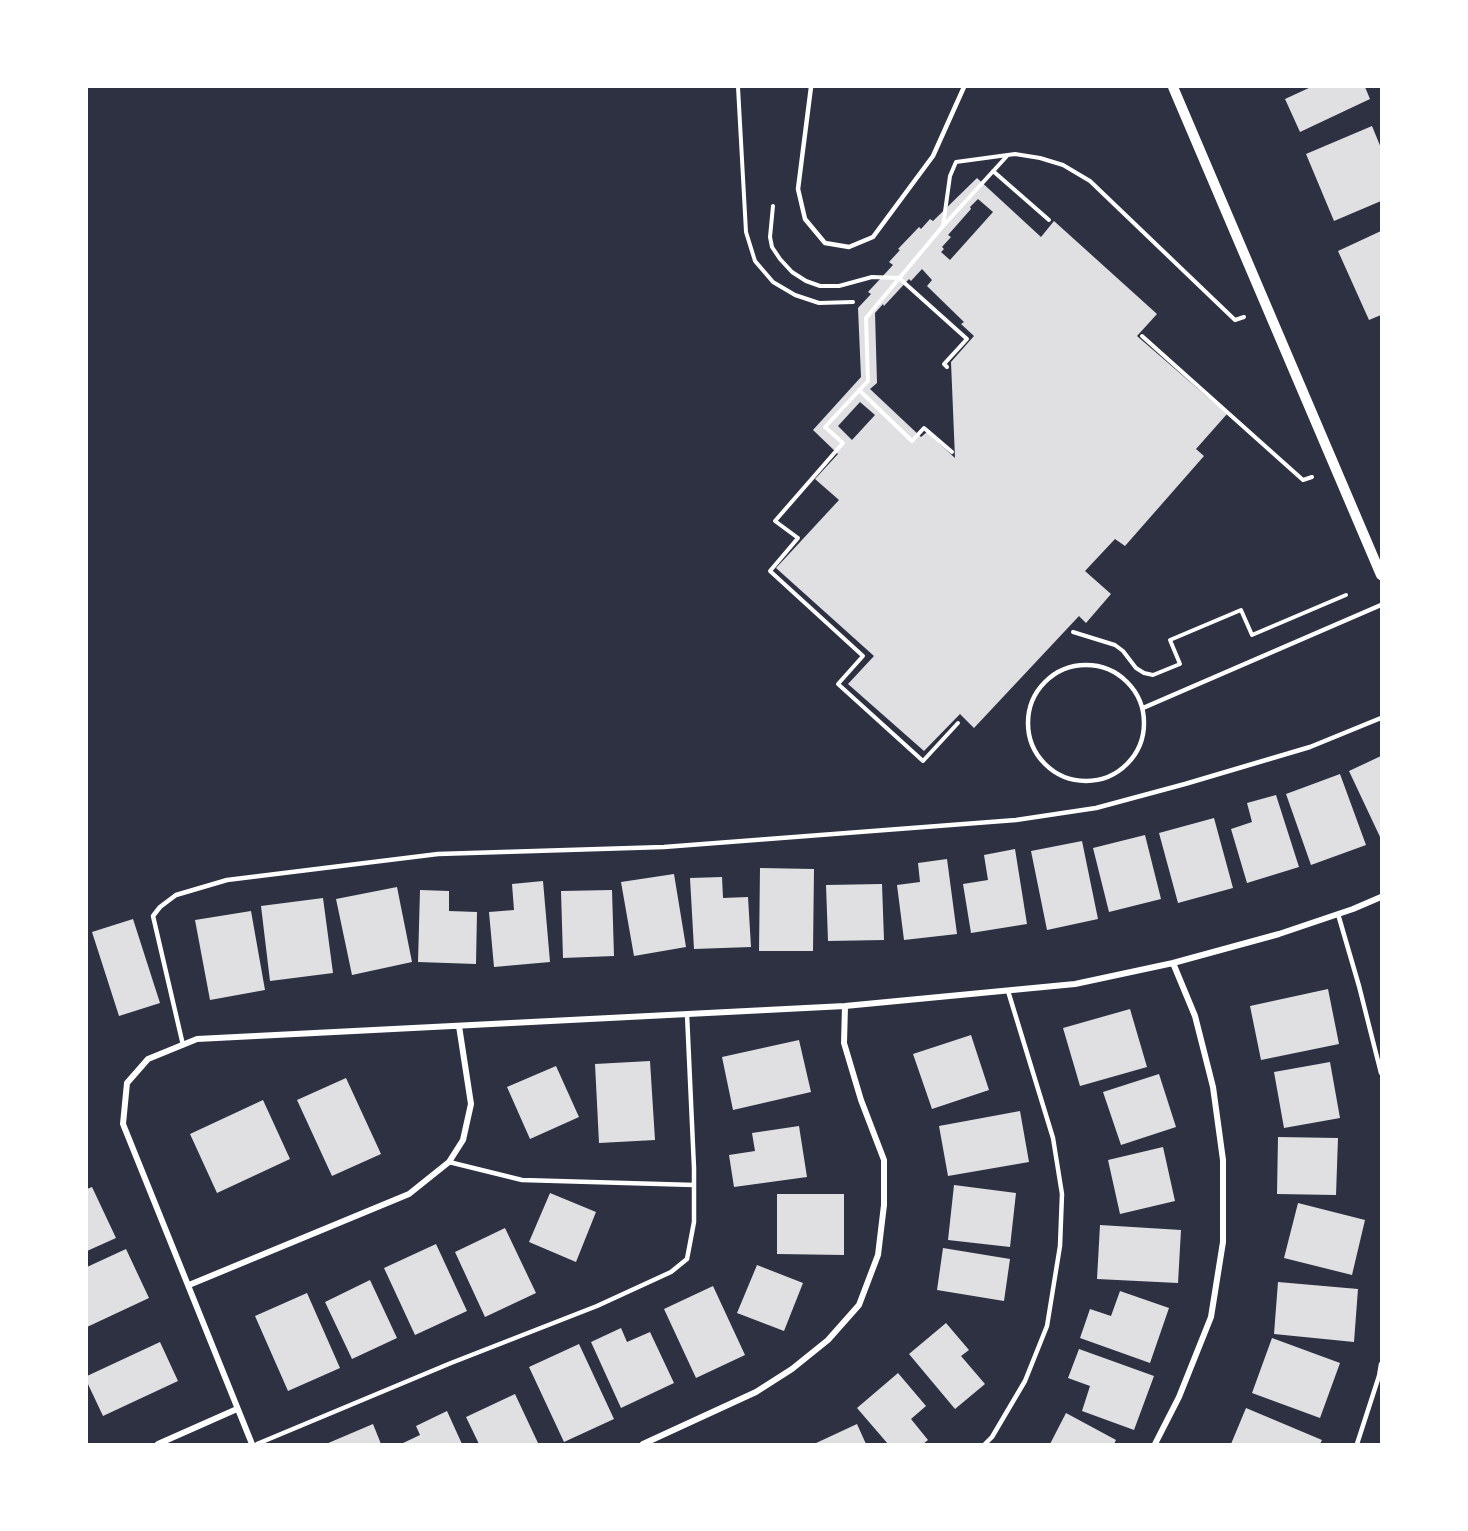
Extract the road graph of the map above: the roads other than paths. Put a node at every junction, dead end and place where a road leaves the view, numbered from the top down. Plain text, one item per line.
1 (811, 87) edge
2 (964, 87) edge
3 (1173, 87) edge
4 (1381, 574) edge
5 (1381, 605) edge
6 (1143, 708) junction
7 (1381, 718) edge
8 (1381, 897) edge
9 (1338, 914) junction
10 (1173, 963) junction
11 (1008, 991) junction
12 (845, 1006) junction
13 (687, 1014) junction
14 (459, 1026) junction
15 (183, 1045) junction
16 (1381, 1073) edge
17 (449, 1162) junction
18 (694, 1185) junction
19 (189, 1285) junction
20 (1381, 1364) edge
21 (237, 1409) junction
22 (158, 1444) edge
23 (254, 1444) edge
24 (643, 1444) edge
25 (985, 1444) edge
26 (1155, 1444) edge
27 (1357, 1444) edge

1 - 2 lane
3 - 4 street
5 - 6 lane
6 - 6 lane
7 - 15 lane
8 - 9 street
9 - 10 street
9 - 16 lane
10 - 11 street
10 - 26 street
11 - 12 street
11 - 25 lane
12 - 13 street
12 - 24 street
13 - 14 street
13 - 18 lane
14 - 15 street
14 - 17 street
15 - 19 street
17 - 18 lane
17 - 19 street
18 - 23 lane
19 - 21 street
20 - 27 lane
21 - 22 street
21 - 23 street

